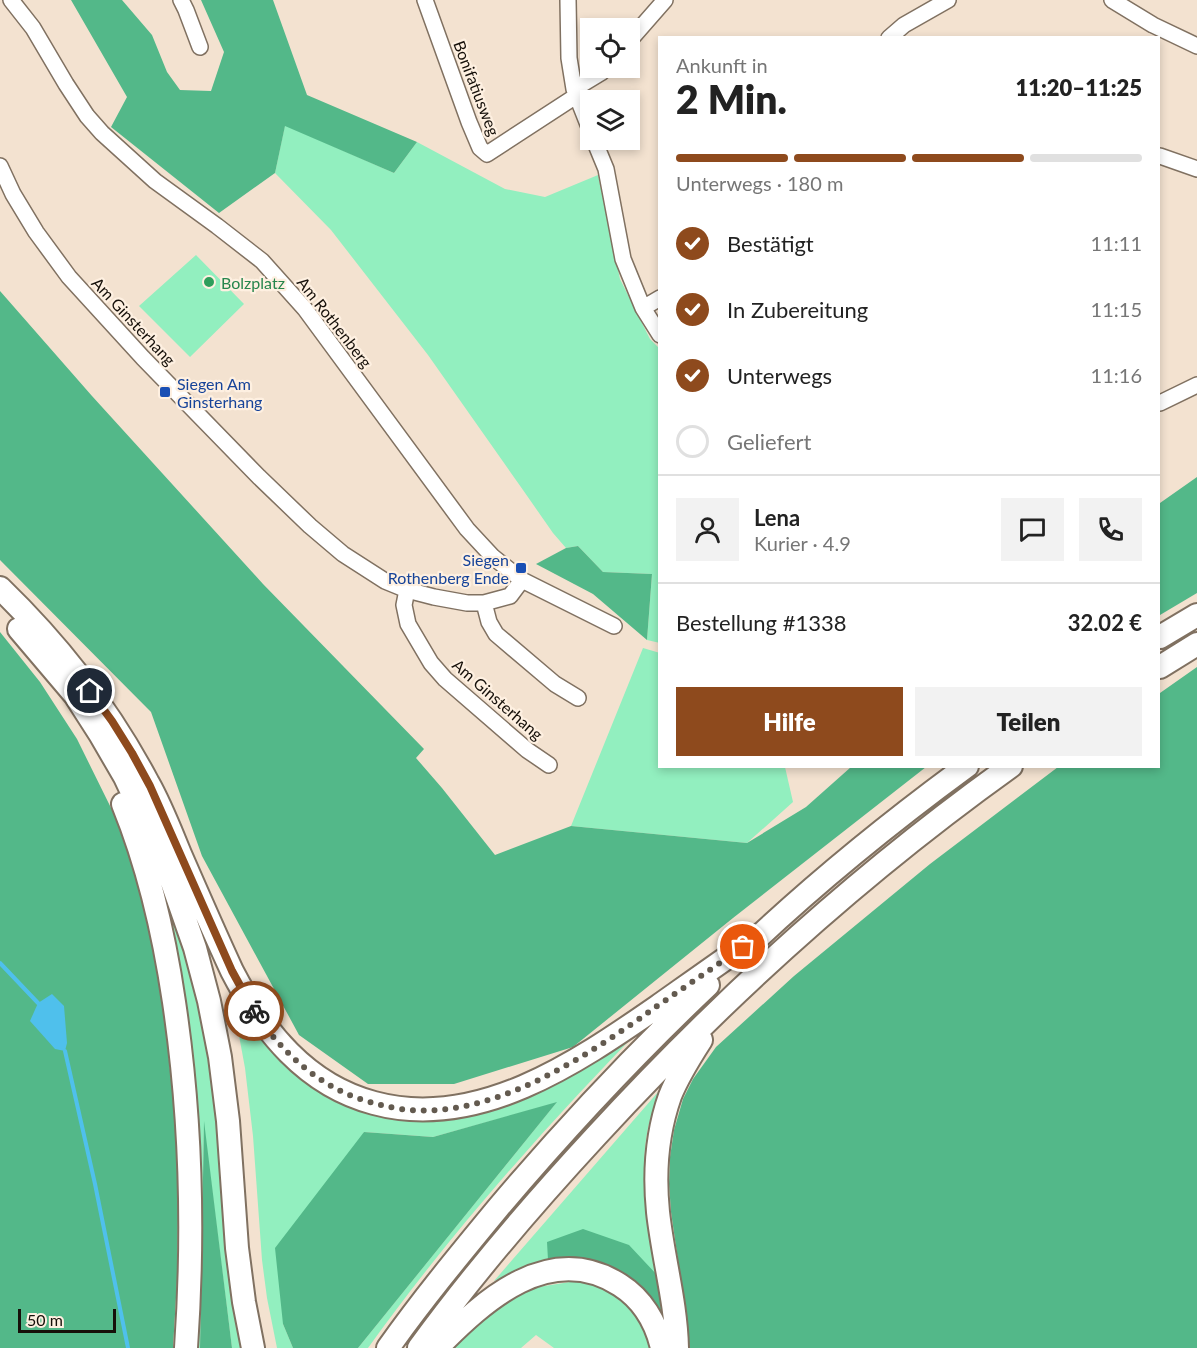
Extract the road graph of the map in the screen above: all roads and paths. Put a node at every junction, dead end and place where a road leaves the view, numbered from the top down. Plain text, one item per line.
1 (11, 0) edge
2 (181, 0) edge
3 (425, 0) edge
4 (568, 0) edge
5 (665, 0) edge
6 (948, 0) edge
7 (1112, 0) edge
8 (640, 29) edge
9 (891, 36) edge
10 (1197, 46) edge
11 (200, 47) dead end
12 (594, 78) edge
13 (575, 92) junction
14 (580, 104) edge
15 (598, 150) edge
16 (1160, 156) edge
17 (0, 166) edge
18 (1197, 170) edge
19 (658, 299) edge
20 (643, 308) junction
21 (658, 332) edge
22 (1197, 385) edge
23 (1160, 403) edge
24 (522, 580) junction
25 (0, 588) edge
26 (407, 590) junction
27 (484, 603) junction
28 (0, 608) edge
29 (1197, 615) edge
30 (614, 626) dead end
31 (1160, 637) edge
32 (30, 642) junction
33 (1197, 644) edge
34 (1160, 667) edge
35 (578, 698) dead end
36 (549, 765) dead end
37 (964, 768) edge
38 (1008, 768) edge
39 (180, 854) junction
40 (761, 934) junction
41 (732, 997) junction
42 (186, 1348) edge
43 (253, 1348) edge
44 (267, 1348) edge
45 (388, 1348) edge
46 (419, 1348) edge
47 (437, 1348) edge
48 (662, 1348) edge
49 (677, 1348) edge

1 - 24 street, Am Rothenberg
2 - 11 street
3 - 13 street, Bonifatiusweg
4 - 13 street
5 - 8 street
6 - 9 street
7 - 10 street
12 - 13 street
13 - 14 street
15 - 20 street
16 - 18 street
17 - 26 street, Am Ginsterhang
19 - 20 street
20 - 21 street
22 - 23 street
24 - 27 street, Am Ginsterhang
24 - 30 street, Am Rothenberg
25 - 39 highway
26 - 27 street, Am Ginsterhang
26 - 36 street, Am Ginsterhang
27 - 35 street
28 - 32 highway
29 - 31 highway
32 - 42 highway
32 - 43 highway
33 - 34 highway
37 - 40 highway
38 - 41 highway
39 - 40 highway
39 - 44 highway
40 - 45 highway
41 - 46 highway
41 - 49 highway
47 - 48 highway

